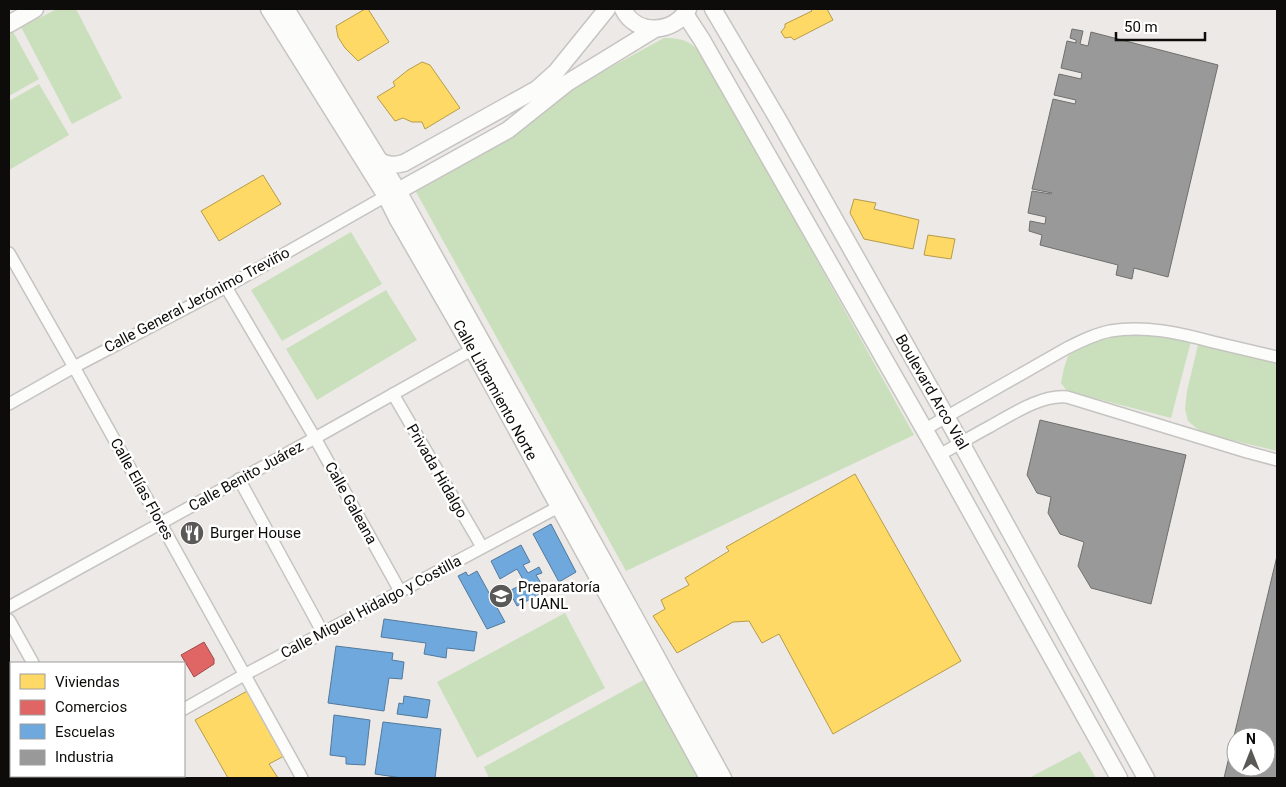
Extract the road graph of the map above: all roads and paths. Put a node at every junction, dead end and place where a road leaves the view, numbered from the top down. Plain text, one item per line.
1 (36, 9) edge
2 (269, 9) edge
3 (286, 9) edge
4 (607, 9) edge
5 (622, 9) edge
6 (713, 9) edge
7 (687, 12) edge
8 (9, 24) edge
9 (654, 29) junction
10 (537, 89) junction
11 (379, 160) junction
12 (392, 194) junction
13 (9, 252) edge
14 (226, 287) junction
15 (478, 346) junction
16 (1277, 357) edge
17 (74, 367) junction
18 (393, 394) junction
19 (9, 404) edge
20 (946, 417) junction
21 (924, 430) junction
22 (315, 438) junction
23 (961, 443) junction
24 (939, 455) junction
25 (1277, 460) edge
26 (239, 479) junction
27 (564, 503) junction
28 (161, 523) junction
29 (482, 547) junction
30 (400, 591) junction
31 (9, 607) edge
32 (9, 620) edge
33 (322, 633) junction
34 (32, 662) edge
35 (244, 675) junction
36 (185, 708) edge
37 (1140, 776) edge
38 (302, 778) edge
39 (708, 778) edge
40 (723, 778) edge
41 (1119, 778) edge

1 - 8 street
2 - 12 street, Calle Libramiento Norte
3 - 11 street, Calle Libramiento Norte
4 - 10 street
5 - 9 street
6 - 20 street, Boulevard Arco Vial
7 - 9 street
7 - 21 street, Boulevard Arco Vial
9 - 12 street
10 - 11 street
10 - 12 street
11 - 12 street, Calle Libramiento Norte
12 - 14 street, Calle General Jerónimo Treviño
12 - 15 street, Calle Libramiento Norte
13 - 17 street, Calle Elías Flores
14 - 17 street, Calle General Jerónimo Treviño
14 - 22 street, Calle Galeana
15 - 18 street, Calle Benito Juárez
15 - 27 street, Calle Libramiento Norte
16 - 20 street
17 - 19 street, Calle General Jerónimo Treviño
17 - 28 street, Calle Elías Flores
18 - 22 street, Calle Benito Juárez
18 - 29 street, Privada Hidalgo
20 - 21 street
20 - 23 street, Boulevard Arco Vial
21 - 24 street, Boulevard Arco Vial
22 - 26 street, Calle Benito Juárez
22 - 30 street, Calle Galeana
23 - 24 street
23 - 25 street
23 - 37 street, Boulevard Arco Vial
24 - 41 street, Boulevard Arco Vial
26 - 28 street, Calle Benito Juárez
26 - 33 street
27 - 29 street, Calle Miguel Hidalgo y Costilla
27 - 39 street, Calle Libramiento Norte
27 - 40 street, Calle Libramiento Norte
28 - 31 street, Calle Benito Juárez
28 - 35 street, Calle Elías Flores
29 - 30 street, Calle Miguel Hidalgo y Costilla
30 - 33 street, Calle Miguel Hidalgo y Costilla
32 - 34 street
33 - 35 street, Calle Miguel Hidalgo y Costilla
35 - 36 street, Calle Miguel Hidalgo y Costilla
35 - 38 street, Calle Elías Flores

